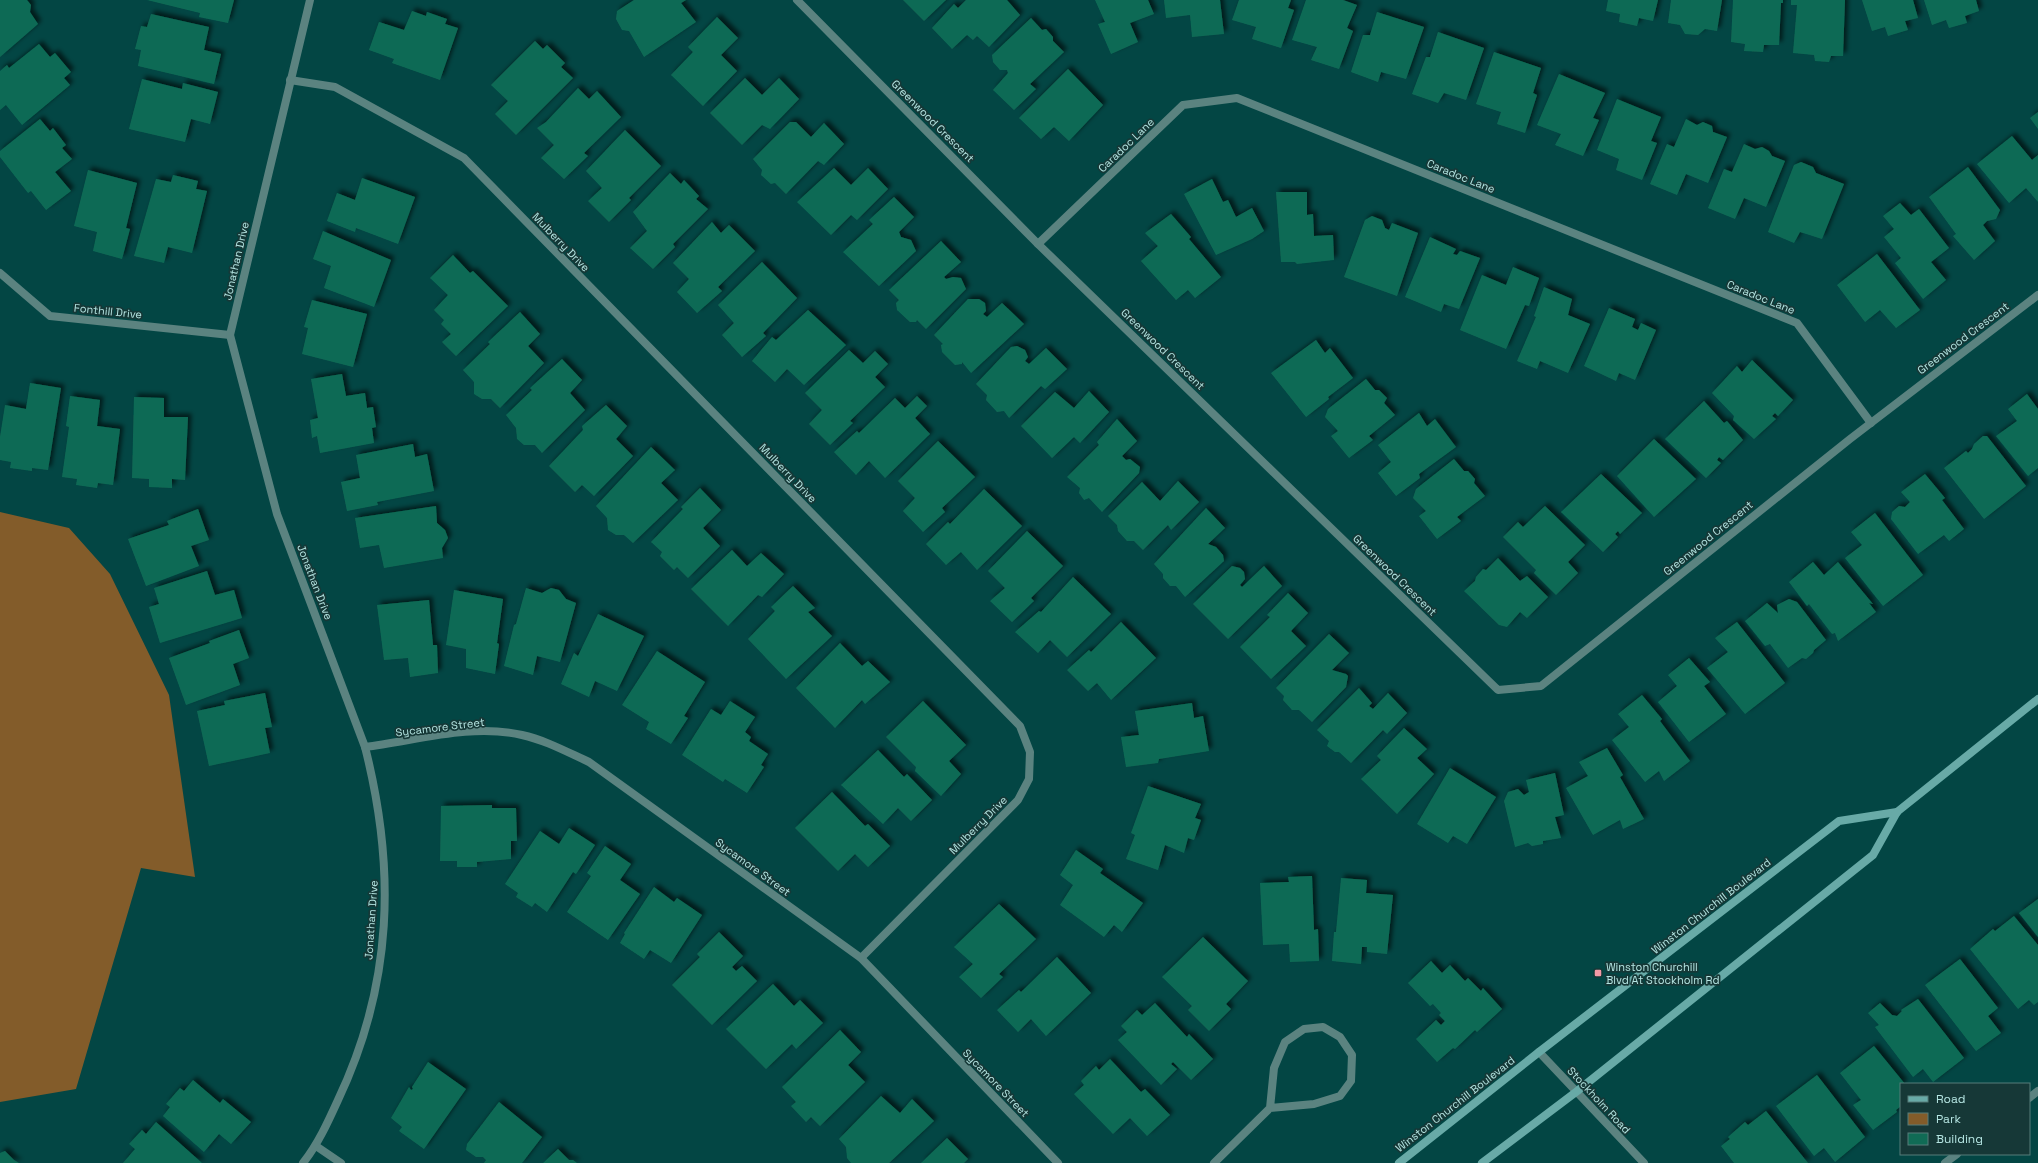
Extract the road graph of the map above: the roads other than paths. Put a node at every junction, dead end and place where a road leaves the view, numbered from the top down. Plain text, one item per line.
1 (310, 0) edge
2 (797, 0) edge
3 (290, 80) junction
4 (1038, 244) junction
5 (0, 273) edge
6 (2038, 295) edge
7 (230, 335) junction
8 (1872, 422) junction
9 (2038, 699) edge
10 (365, 747) junction
11 (1897, 812) junction
12 (861, 958) junction
13 (1539, 1052) junction
14 (2038, 1091) edge
15 (1576, 1092) junction
16 (2030, 1097) edge
17 (1270, 1108) junction
18 (316, 1146) junction
19 (1956, 1155) edge
20 (303, 1163) edge
21 (341, 1163) edge
22 (1058, 1163) edge
23 (1214, 1163) edge
24 (1399, 1163) edge
25 (1482, 1163) edge
26 (1644, 1163) edge
27 (1945, 1163) edge

1 - 3 street, Jonathan Drive
2 - 4 street, Greenwood Crescent
3 - 7 street, Jonathan Drive
3 - 12 street, Mulberry Drive
4 - 8 street, Caradoc Lane
4 - 8 street, Greenwood Crescent
5 - 7 street, Fonthill Drive
6 - 8 street, Greenwood Crescent
7 - 10 street, Jonathan Drive
9 - 11 main road, Winston Churchill Boulevard
10 - 12 street, Sycamore Street
10 - 18 street, Jonathan Drive
11 - 13 main road, Winston Churchill Boulevard
11 - 15 main road, Winston Churchill Boulevard
12 - 22 street, Sycamore Street
13 - 15 street, Stockholm Road
13 - 24 main road, Winston Churchill Boulevard
14 - 16 street
15 - 25 main road, Winston Churchill Boulevard
15 - 26 street, Stockholm Road
17 - 17 street
17 - 23 street
18 - 20 street, Jonathan Drive
18 - 21 street
19 - 27 street

